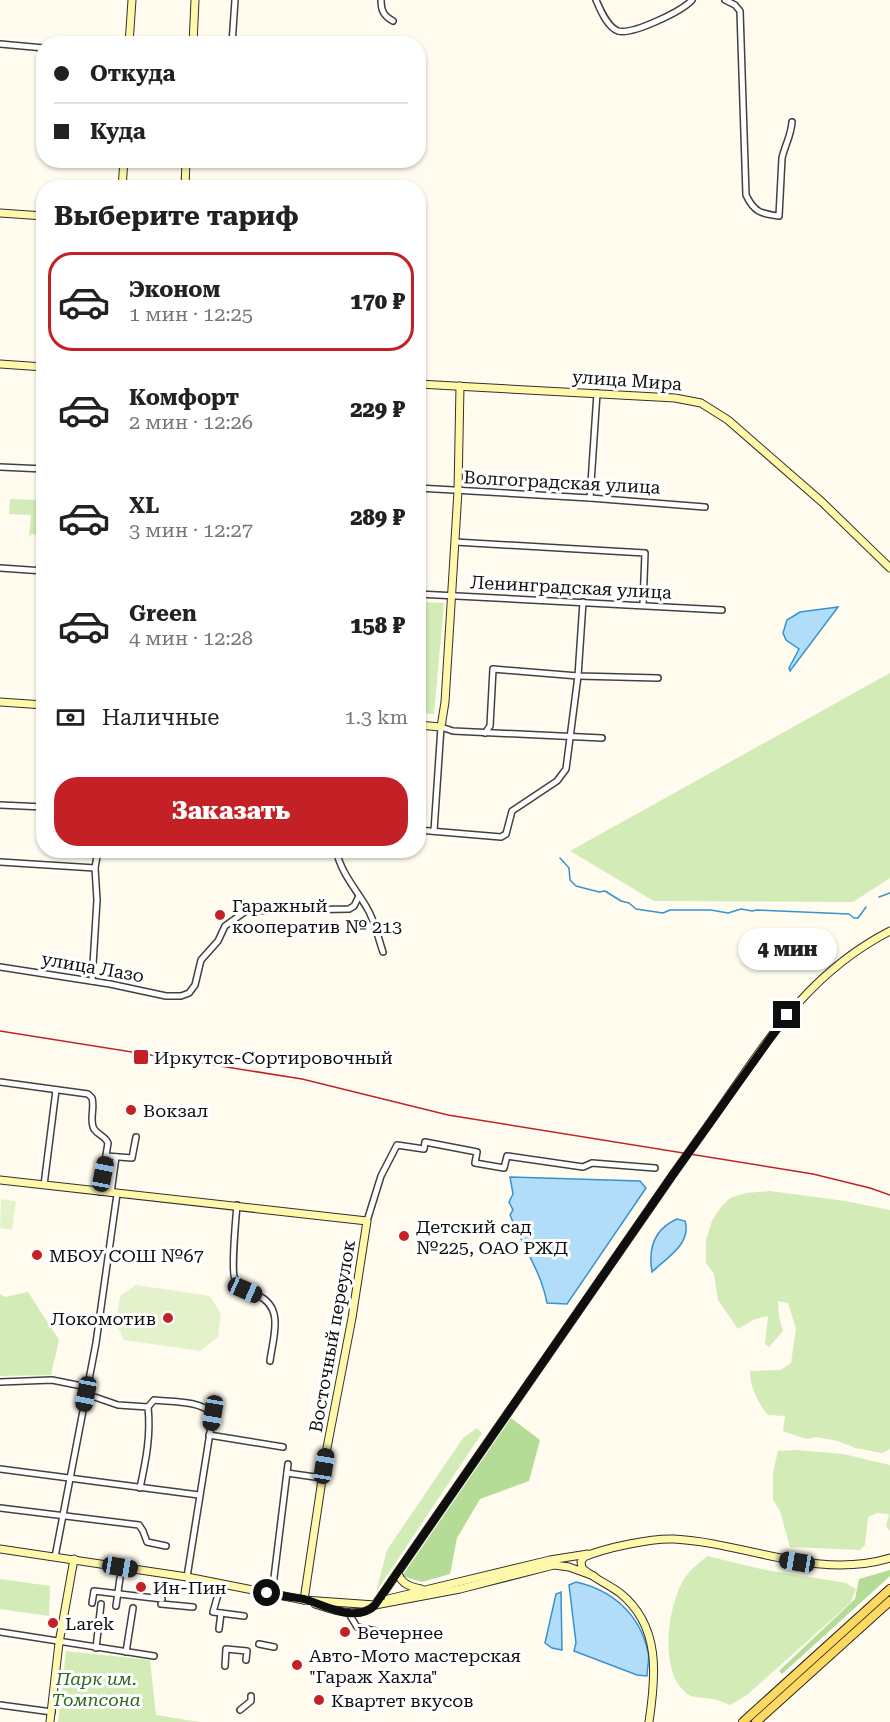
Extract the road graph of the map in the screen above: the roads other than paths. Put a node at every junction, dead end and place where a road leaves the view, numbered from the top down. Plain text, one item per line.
1 (132, 0) edge
2 (195, 0) edge
3 (235, 0) edge
4 (381, 0) edge
5 (596, 0) edge
6 (692, 0) edge
7 (725, 0) edge
8 (749, 10) dead end
9 (740, 11) junction
10 (393, 21) dead end
11 (130, 36) edge
12 (193, 36) edge
13 (233, 36) edge
14 (0, 44) edge
15 (36, 47) edge
16 (792, 122) dead end
17 (0, 213) edge
18 (36, 215) edge
19 (0, 364) edge
20 (36, 366) edge
21 (426, 384) edge
22 (460, 386) junction
23 (597, 393) junction
24 (0, 467) edge
25 (36, 469) edge
26 (426, 489) edge
27 (458, 491) junction
28 (590, 498) junction
29 (705, 507) dead end
30 (455, 542) junction
31 (0, 568) edge
32 (890, 568) edge
33 (36, 570) edge
34 (426, 594) edge
35 (453, 596) junction
36 (583, 602) junction
37 (643, 605) junction
38 (722, 610) dead end
39 (578, 676) junction
40 (658, 678) dead end
41 (0, 702) edge
42 (36, 704) edge
43 (426, 726) edge
44 (441, 728) junction
45 (485, 733) junction
46 (570, 737) junction
47 (602, 738) dead end
48 (0, 805) edge
49 (36, 807) edge
50 (426, 830) edge
51 (434, 831) junction
52 (97, 858) edge
53 (338, 858) edge
54 (0, 862) edge
55 (96, 868) junction
56 (359, 896) junction
57 (890, 931) edge
58 (383, 952) dead end
59 (0, 967) edge
60 (92, 981) junction
61 (0, 1082) edge
62 (56, 1090) junction
63 (136, 1137) dead end
64 (106, 1156) junction
65 (116, 1157) junction
66 (655, 1168) dead end
67 (0, 1180) edge
68 (44, 1185) junction
69 (100, 1192) junction
70 (114, 1193) junction
71 (237, 1205) junction
72 (367, 1221) junction
73 (270, 1361) dead end
74 (0, 1382) edge
75 (87, 1387) junction
76 (86, 1394) junction
77 (148, 1407) junction
78 (209, 1436) junction
79 (283, 1447) dead end
80 (288, 1464) dead end
81 (0, 1469) edge
82 (287, 1473) junction
83 (69, 1478) junction
84 (322, 1478) junction
85 (140, 1488) junction
86 (199, 1495) junction
87 (0, 1508) edge
88 (62, 1515) junction
89 (166, 1546) dead end
90 (0, 1549) edge
91 (594, 1553) junction
92 (55, 1557) junction
93 (890, 1558) edge
94 (74, 1559) junction
95 (532, 1567) junction
96 (398, 1573) junction
97 (594, 1576) junction
98 (187, 1577) junction
99 (120, 1578) dead end
100 (221, 1584) junction
101 (459, 1585) junction
102 (424, 1589) junction
103 (890, 1589) edge
104 (118, 1594) junction
105 (272, 1594) junction
106 (304, 1600) junction
107 (890, 1601) edge
108 (92, 1603) dead end
109 (101, 1604) dead end
110 (375, 1605) junction
111 (116, 1606) dead end
112 (193, 1607) dead end
113 (133, 1608) dead end
114 (348, 1612) junction
115 (221, 1613) junction
116 (244, 1616) dead end
117 (219, 1629) dead end
118 (0, 1632) edge
119 (385, 1633) dead end
120 (59, 1642) junction
121 (259, 1644) dead end
122 (274, 1647) dead end
123 (96, 1648) junction
124 (126, 1652) junction
125 (154, 1656) dead end
126 (246, 1660) dead end
127 (225, 1666) dead end
128 (250, 1696) dead end
129 (0, 1704) edge
130 (240, 1710) dead end
131 (52, 1712) junction
132 (51, 1722) edge
133 (648, 1722) edge
134 (743, 1722) edge
135 (756, 1722) edge

1 - 11 main road
2 - 12 main road
3 - 13 street
4 - 10 street
5 - 6 street
7 - 9 street
8 - 9 street
9 - 16 street
14 - 15 street
17 - 18 main road
19 - 20 main road
21 - 22 main road, улица Мира
22 - 23 main road, улица Мира
22 - 27 main road
23 - 28 street
23 - 32 main road, улица Мира
24 - 25 street
26 - 27 street, Волгоградская улица
27 - 28 street, Волгоградская улица
27 - 30 main road
28 - 29 street, Волгоградская улица
30 - 35 main road
30 - 37 street
31 - 33 street
34 - 35 street, Ленинградская улица
35 - 36 street, Ленинградская улица
35 - 44 main road
36 - 37 street, Ленинградская улица
36 - 39 street
37 - 38 street, Ленинградская улица
39 - 40 street
39 - 45 street
39 - 46 street
41 - 42 main road
43 - 44 main road
44 - 45 street
44 - 51 street
45 - 46 street
46 - 47 street
46 - 51 street
48 - 49 street
50 - 51 street
52 - 55 street
53 - 56 street
54 - 55 street
55 - 60 street
56 - 58 street
56 - 60 street, улица Лазо
57 - 96 main road, bridge
59 - 60 street, улица Лазо
61 - 62 street
62 - 64 street
62 - 68 street
63 - 65 street
64 - 65 street
64 - 69 street
65 - 70 street
66 - 72 street, Восточный переулок
67 - 68 main road
68 - 69 main road
69 - 70 main road
70 - 71 main road
70 - 75 street
71 - 72 main road
71 - 73 street
72 - 84 main road, Восточный переулок
74 - 75 street
75 - 76 street
76 - 77 street
76 - 83 street
77 - 78 street
77 - 85 street
78 - 79 street
78 - 86 street
80 - 82 street
81 - 83 street
82 - 84 street
82 - 105 street
83 - 85 street
83 - 88 street
84 - 106 main road, Восточный переулок
85 - 86 street
86 - 98 street
87 - 88 street
88 - 89 street
88 - 92 street
90 - 92 main road
91 - 93 main road
91 - 95 main road
91 - 97 main road
92 - 94 main road
94 - 98 main road
94 - 120 main road
95 - 97 main road
95 - 101 main road
96 - 102 main road
96 - 110 main road
97 - 133 main road
98 - 100 main road
99 - 104 street
100 - 105 main road
100 - 115 street
101 - 102 main road
101 - 110 main road
102 - 110 main road
103 - 134 main road
104 - 108 street
104 - 111 street
104 - 112 street
105 - 106 main road
106 - 110 main road
106 - 114 main road
107 - 135 main road
109 - 123 street
110 - 114 main road
113 - 124 street
114 - 119 street
115 - 116 street
115 - 117 street
118 - 120 street
120 - 123 street
120 - 131 main road
121 - 122 street
123 - 124 street
124 - 125 street
126 - 127 street
128 - 130 street
129 - 131 street
131 - 132 main road

